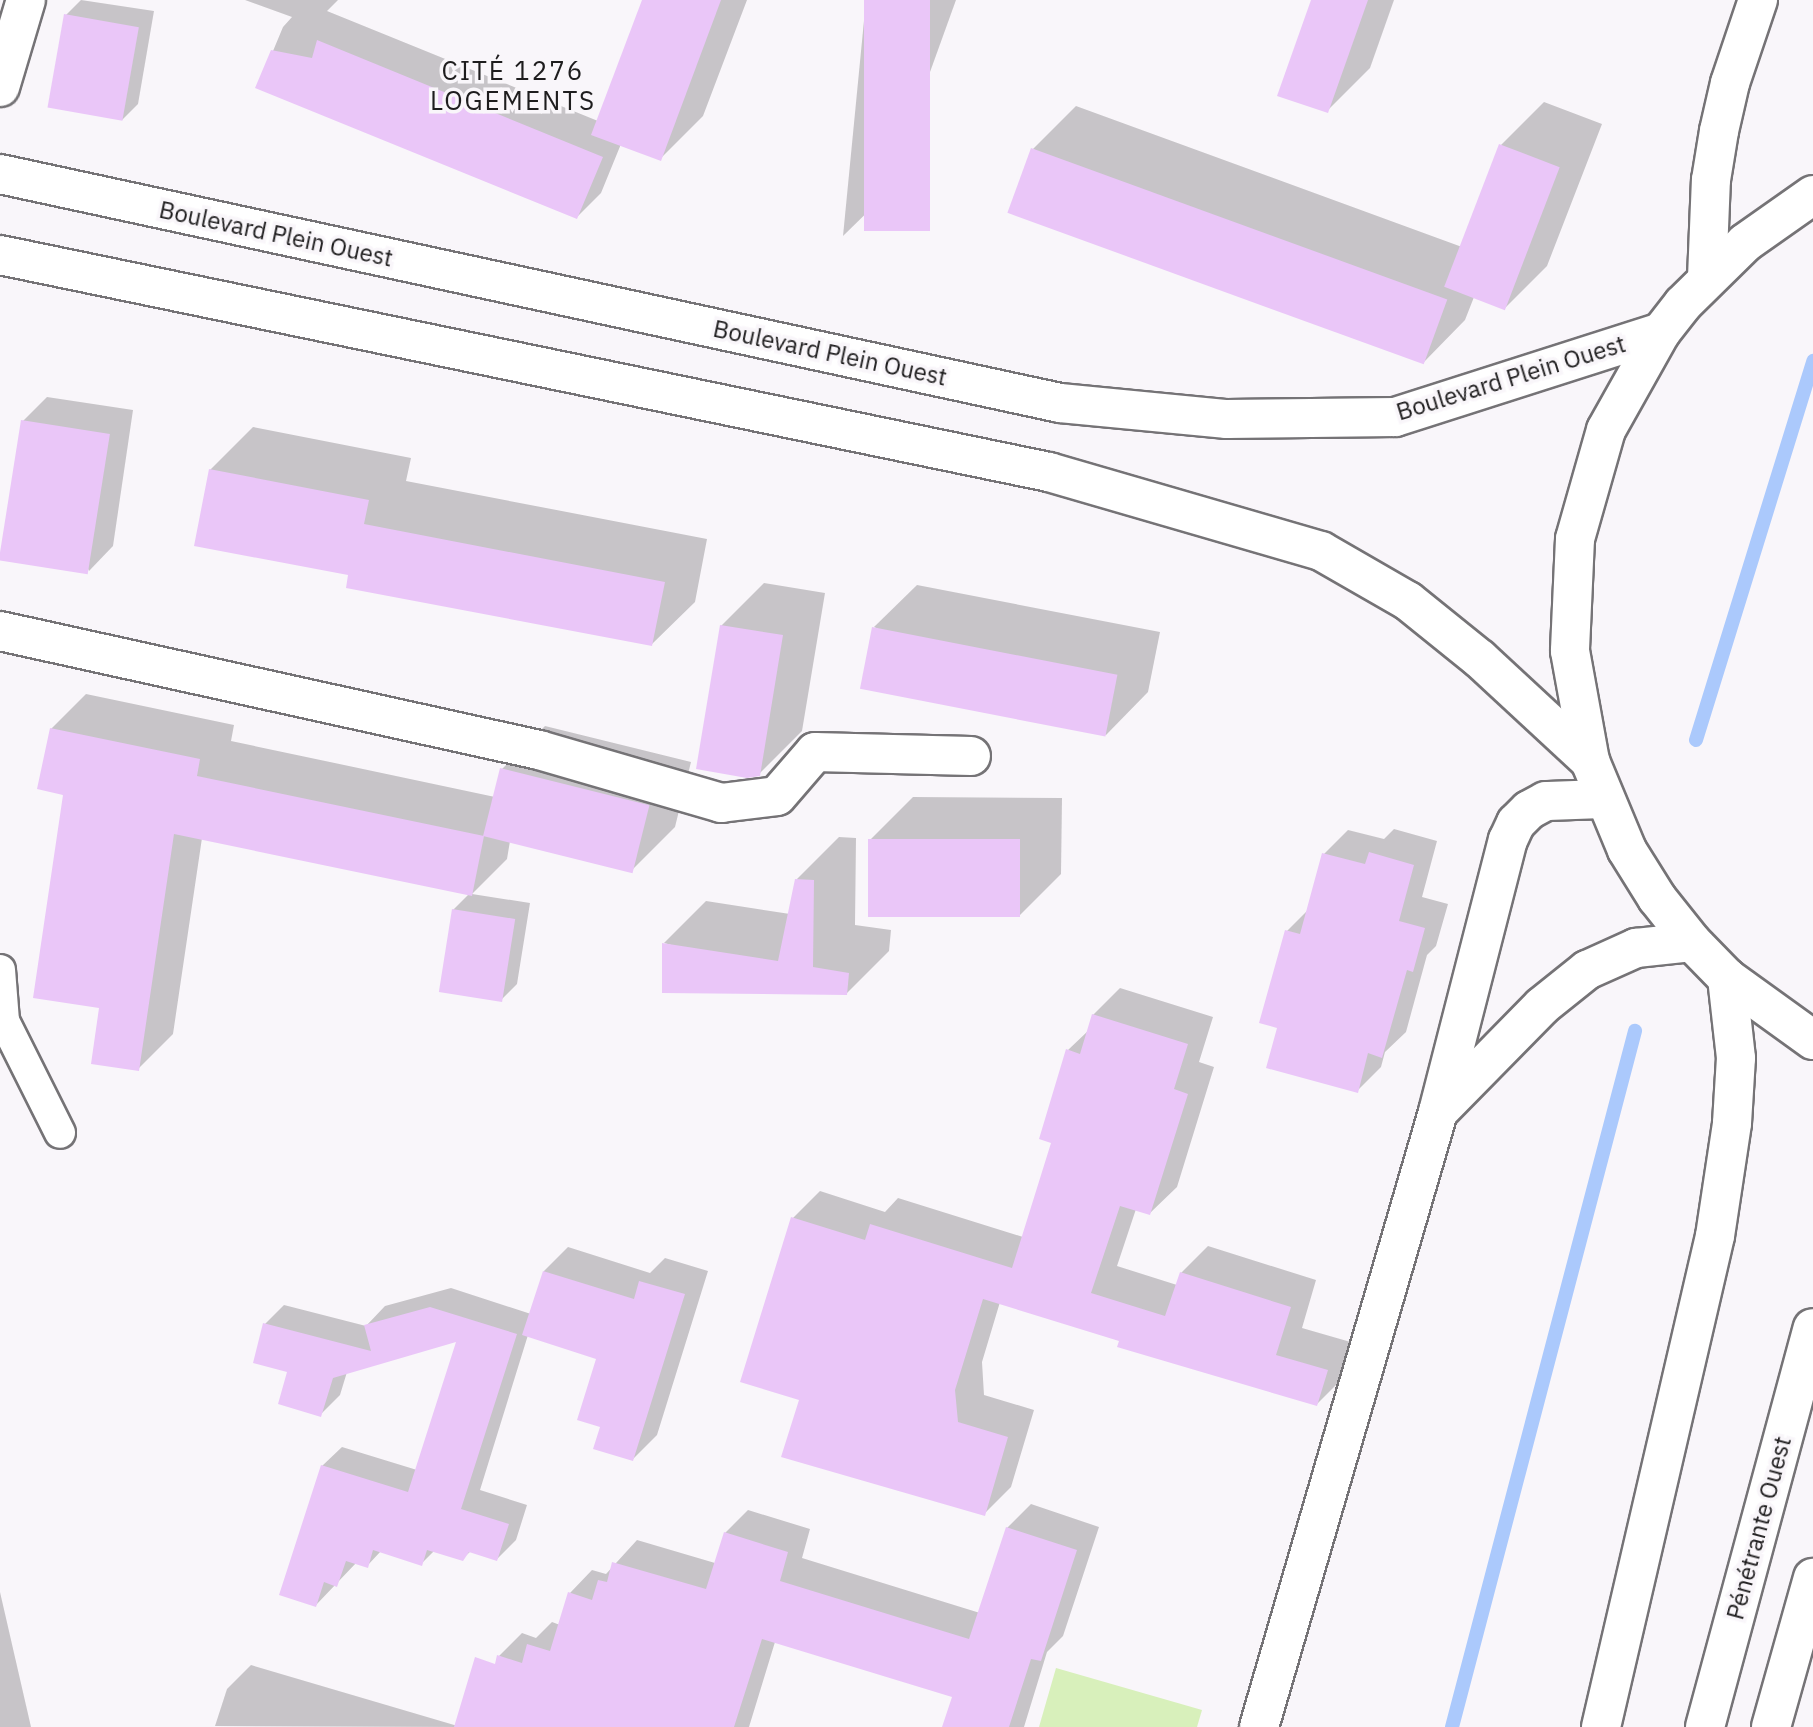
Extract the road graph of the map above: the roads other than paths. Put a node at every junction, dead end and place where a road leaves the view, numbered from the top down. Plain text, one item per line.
1 (26, 0) edge
2 (1758, 0) edge
3 (0, 88) edge
4 (0, 174) edge
5 (1813, 195) edge
6 (0, 255) edge
7 (1707, 278) junction
8 (1661, 332) junction
9 (0, 631) edge
10 (971, 756) dead end
11 (1590, 761) junction
12 (1604, 799) junction
13 (1692, 942) junction
14 (0, 970) edge
15 (1727, 978) junction
16 (1813, 1040) edge
17 (1438, 1112) junction
18 (60, 1133) dead end
19 (1813, 1328) edge
20 (1813, 1578) edge
21 (1259, 1727) edge
22 (1601, 1727) edge
23 (1705, 1727) edge
24 (1771, 1727) edge

1 - 3 main road
2 - 7 main road
4 - 8 main road, Boulevard Plein Ouest
5 - 7 main road
6 - 11 main road
7 - 8 main road
8 - 11 main road
9 - 10 main road
11 - 12 main road
12 - 13 main road
12 - 17 main road
13 - 15 main road
13 - 17 main road
14 - 18 lane
15 - 16 main road
15 - 22 main road
17 - 21 main road
19 - 23 main road, Pénétrante Ouest
20 - 24 main road

